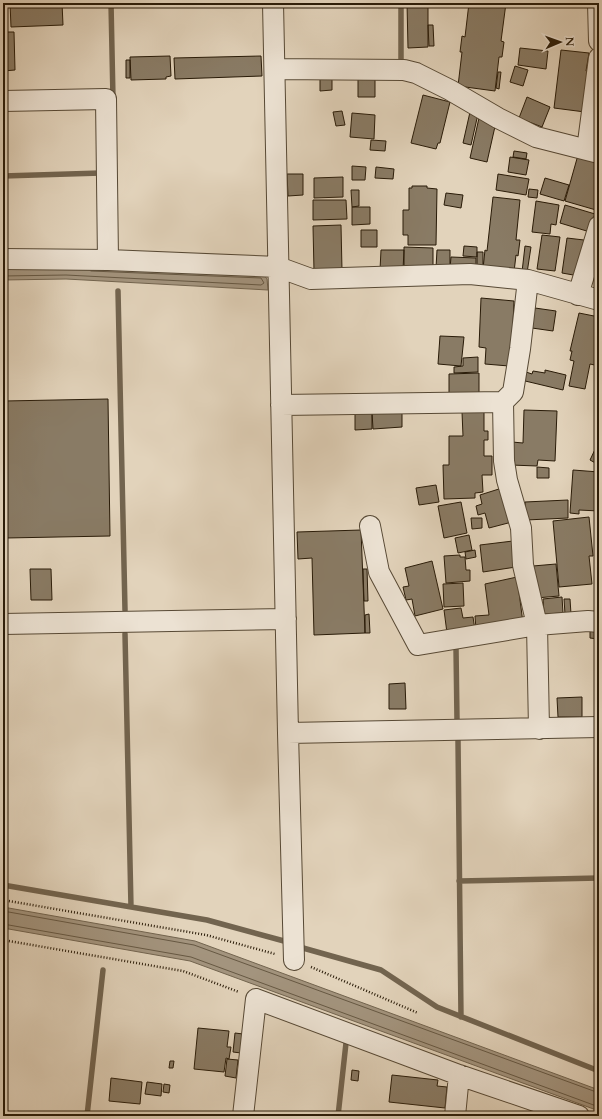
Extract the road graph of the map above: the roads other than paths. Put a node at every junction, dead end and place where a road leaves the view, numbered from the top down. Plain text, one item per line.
1 (273, 3) edge
2 (598, 3) edge
3 (599, 41) edge
4 (599, 58) edge
5 (275, 69) junction
6 (3, 101) edge
7 (593, 152) edge
8 (599, 226) edge
9 (3, 259) edge
10 (108, 260) junction
11 (278, 267) junction
12 (528, 280) junction
13 (578, 295) junction
14 (599, 300) edge
15 (503, 402) junction
16 (281, 405) junction
17 (370, 526) dead end
18 (286, 619) junction
19 (599, 622) edge
20 (3, 624) edge
21 (537, 625) junction
22 (599, 728) edge
23 (539, 729) junction
24 (288, 734) junction
25 (294, 960) road end
26 (459, 1075) junction
27 (243, 1116) edge
28 (455, 1116) edge
29 (579, 1116) edge

1 - 5 street
2 - 3 street
4 - 7 street
5 - 7 street
5 - 11 street
6 - 10 street
8 - 13 street
9 - 10 street
10 - 11 street
11 - 12 street
11 - 16 street
12 - 13 street
12 - 15 street
13 - 14 street
15 - 16 street
15 - 21 street
16 - 18 street
17 - 21 street
18 - 20 street
18 - 24 street
19 - 21 street
21 - 23 street
22 - 23 street
23 - 24 street
24 - 25 street
26 - 27 street
26 - 28 street
26 - 29 street

